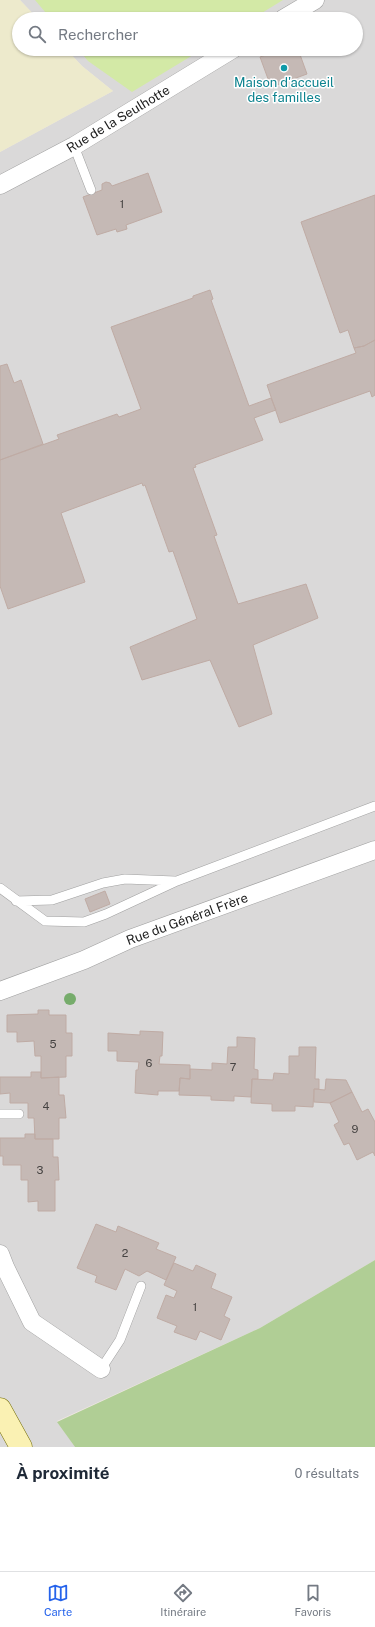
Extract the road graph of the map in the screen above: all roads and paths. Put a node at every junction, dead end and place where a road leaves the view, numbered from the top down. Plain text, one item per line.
1 (315, 0) edge
2 (295, 12) edge
3 (222, 56) edge
4 (74, 146) junction
5 (0, 185) edge
6 (91, 190) dead end
7 (375, 806) edge
8 (375, 850) edge
9 (177, 881) junction
10 (0, 888) edge
11 (16, 901) junction
12 (0, 991) edge
13 (0, 1114) edge
14 (19, 1114) dead end
15 (0, 1254) edge
16 (141, 1286) dead end
17 (101, 1369) joint
18 (0, 1409) edge
19 (21, 1447) edge

1 - 2 street
3 - 4 street, Rue de la Seulhotte
4 - 5 street, Rue de la Seulhotte
4 - 6 lane
7 - 9 lane
8 - 12 street, Rue du Général Frère
9 - 11 lane
9 - 11 lane
10 - 11 lane
13 - 14 lane
15 - 17 street
16 - 17 lane
18 - 19 street

